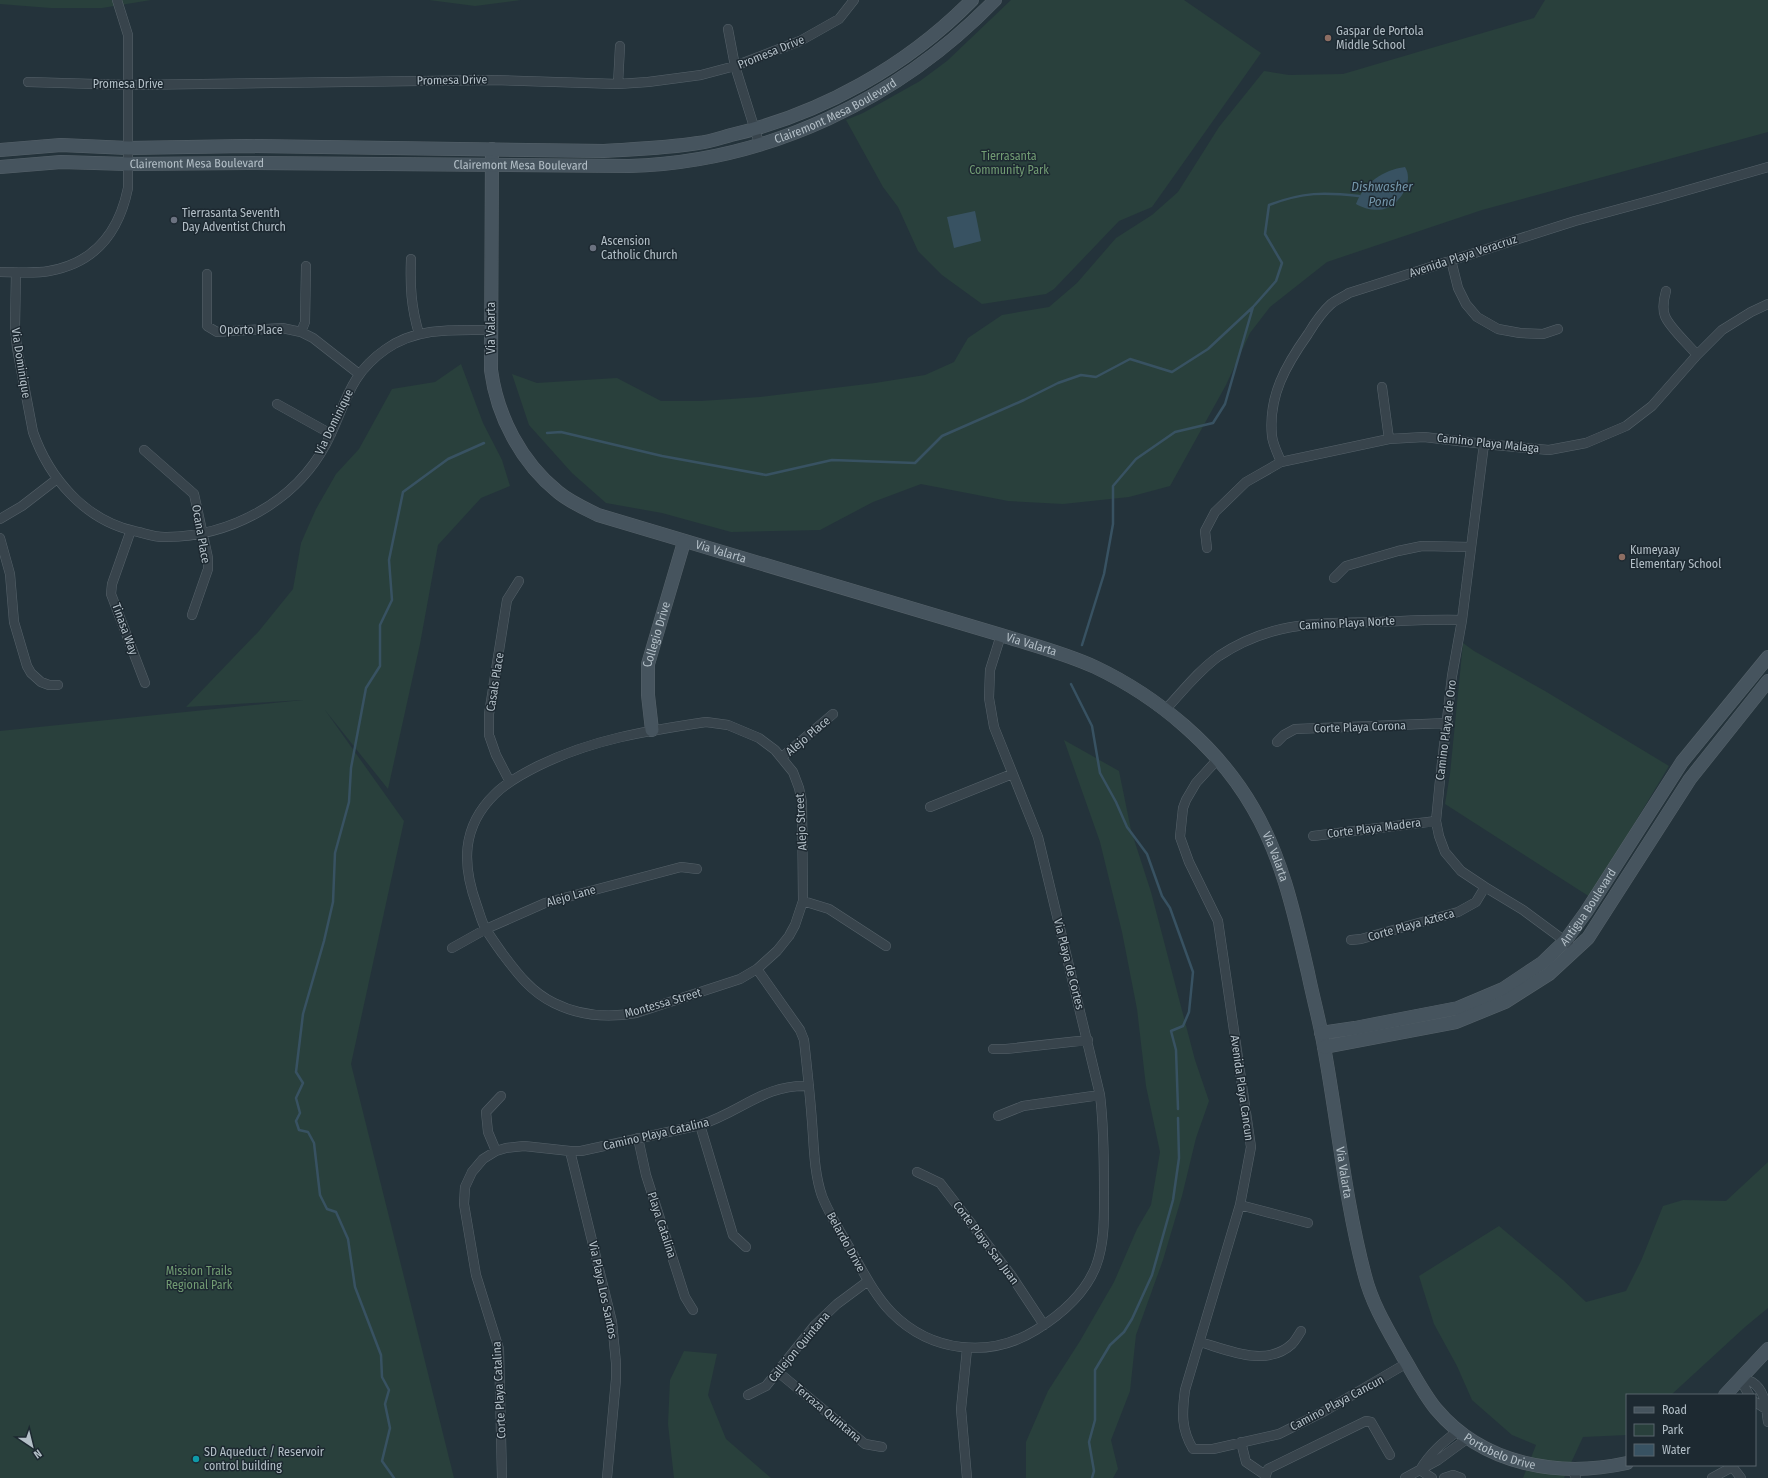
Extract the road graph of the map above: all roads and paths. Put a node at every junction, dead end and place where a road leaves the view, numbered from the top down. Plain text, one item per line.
1 (117, 0) edge
2 (854, 0) edge
3 (972, 0) edge
4 (995, 0) edge
5 (728, 29) dead end
6 (620, 46) dead end
7 (911, 52) junction
8 (735, 66) junction
9 (901, 79) junction
10 (28, 82) dead end
11 (618, 84) junction
12 (129, 85) junction
13 (755, 130) junction
14 (760, 146) junction
15 (128, 148) junction
16 (492, 149) junction
17 (0, 150) edge
18 (128, 164) junction
19 (493, 166) junction
20 (1768, 166) edge
21 (0, 167) edge
22 (411, 259) dead end
23 (1451, 260) junction
24 (306, 266) dead end
25 (0, 272) edge
26 (16, 272) junction
27 (207, 274) dead end
28 (1666, 291) dead end
29 (1768, 304) edge
30 (1558, 328) dead end
31 (490, 330) junction
32 (301, 332) junction
33 (419, 334) junction
34 (1697, 355) junction
35 (359, 374) junction
36 (1382, 387) dead end
37 (277, 404) dead end
38 (331, 434) junction
39 (1389, 439) junction
40 (1484, 444) junction
41 (144, 450) dead end
42 (1281, 462) junction
43 (57, 479) junction
44 (0, 519) edge
45 (131, 530) junction
46 (202, 534) junction
47 (0, 538) edge
48 (684, 542) junction
49 (1471, 547) junction
50 (1207, 548) dead end
51 (1334, 578) dead end
52 (519, 580) dead end
53 (192, 615) dead end
54 (1462, 620) junction
55 (1001, 635) junction
56 (1768, 657) edge
57 (1756, 670) junction
58 (1768, 681) edge
59 (144, 683) dead end
60 (58, 685) dead end
61 (1759, 691) junction
62 (1166, 710) junction
63 (833, 714) dead end
64 (1448, 723) junction
65 (652, 730) junction
66 (1277, 742) dead end
67 (782, 758) junction
68 (1217, 760) junction
69 (1012, 774) junction
70 (1674, 775) junction
71 (510, 782) junction
72 (1683, 790) junction
73 (930, 807) dead end
74 (1436, 821) junction
75 (1313, 836) dead end
76 (697, 869) dead end
77 (1485, 888) junction
78 (803, 901) junction
79 (486, 930) junction
80 (1351, 940) dead end
81 (1565, 941) junction
82 (886, 946) dead end
83 (452, 948) dead end
84 (1575, 951) junction
85 (757, 969) junction
86 (1321, 1033) junction
87 (1088, 1040) junction
88 (1324, 1047) junction
89 (992, 1049) dead end
90 (809, 1086) junction
91 (1100, 1095) junction
92 (501, 1096) dead end
93 (998, 1116) dead end
94 (700, 1125) junction
95 (638, 1138) junction
96 (496, 1151) junction
97 (570, 1152) junction
98 (917, 1172) dead end
99 (1240, 1205) junction
100 (1308, 1223) dead end
101 (746, 1247) dead end
102 (868, 1281) junction
103 (1077, 1298) joint
104 (693, 1310) dead end
105 (1044, 1325) junction
106 (1301, 1332) dead end
107 (1200, 1342) junction
108 (967, 1349) junction
109 (1768, 1349) edge
110 (1407, 1363) junction
111 (778, 1372) junction
112 (1740, 1379) junction
113 (1726, 1394) edge
114 (1748, 1394) edge
115 (748, 1395) dead end
116 (1756, 1403) edge
117 (1766, 1409) junction
118 (1768, 1422) edge
119 (1463, 1434) junction
120 (1241, 1442) junction
121 (882, 1447) dead end
122 (1193, 1450) joint
123 (1390, 1455) dead end
124 (1626, 1463) edge
125 (1732, 1466) edge
126 (1420, 1470) junction
127 (1265, 1476) edge
128 (1573, 1476) edge
129 (502, 1478) edge
130 (607, 1478) edge
131 (967, 1478) edge
132 (1405, 1478) edge
133 (1432, 1478) edge
134 (1444, 1478) edge
135 (1461, 1478) edge
136 (1712, 1478) edge
137 (1741, 1478) edge

1 - 12 street
2 - 8 street, Promesa Drive
3 - 7 main road, Clairemont Mesa Boulevard
4 - 9 main road, Clairemont Mesa Boulevard
5 - 8 street
6 - 11 street
7 - 9 main road
7 - 13 main road, Clairemont Mesa Boulevard
8 - 11 street, Promesa Drive
8 - 13 street
9 - 14 main road, Clairemont Mesa Boulevard
10 - 12 street, Promesa Drive
11 - 12 street, Promesa Drive
12 - 15 street
13 - 14 street
13 - 16 main road, Clairemont Mesa Boulevard
14 - 19 main road, Clairemont Mesa Boulevard
15 - 16 main road, Clairemont Mesa Boulevard
15 - 17 main road, Clairemont Mesa Boulevard
15 - 18 street
16 - 19 main road, Via Valarta
18 - 19 main road, Clairemont Mesa Boulevard
18 - 21 main road, Clairemont Mesa Boulevard
18 - 26 street
19 - 31 main road, Via Valarta
20 - 23 street, Avenida Playa Veracruz
22 - 33 street
23 - 30 street
23 - 42 street, Avenida Playa Veracruz
24 - 32 street
25 - 26 street
26 - 43 street, Via Dominique
27 - 32 street, Oporto Place
28 - 34 street
29 - 34 street, Camino Playa Malaga
31 - 33 street, Via Dominique
31 - 48 main road, Via Valarta
32 - 35 street, Oporto Place
33 - 35 street, Via Dominique
34 - 40 street, Camino Playa Malaga
35 - 38 street, Via Dominique
36 - 39 street
37 - 38 street
38 - 46 street, Via Dominique
39 - 40 street, Camino Playa Malaga
39 - 42 street, Camino Playa Malaga
40 - 49 street, Camino Playa de Oro
41 - 46 street, Ocana Place
42 - 50 street, Camino Playa Malaga
43 - 44 street
43 - 45 street, Via Dominique
45 - 46 street, Via Dominique
45 - 59 street, Tinasa Way
46 - 53 street, Ocana Place
47 - 60 street
48 - 55 main road, Via Valarta
48 - 65 main road, Collegio Drive
49 - 51 street
49 - 54 street, Camino Playa de Oro
52 - 71 street, Casals Place
54 - 62 street, Camino Playa Norte
54 - 64 street, Camino Playa de Oro
55 - 62 main road, Via Valarta
55 - 69 street, Via Playa de Cortes
56 - 57 main road, Antigua Boulevard
57 - 61 main road
57 - 70 main road, Antigua Boulevard
58 - 61 main road, Antigua Boulevard
61 - 72 main road, Antigua Boulevard
62 - 68 main road, Via Valarta
63 - 67 street, Alejo Place
64 - 66 street, Corte Playa Corona
64 - 74 street, Camino Playa de Oro
65 - 67 street, Alejo Street
65 - 71 street, Montessa Street
67 - 78 street, Alejo Street
68 - 86 main road, Via Valarta
68 - 99 street, Avenida Playa Cancun
69 - 73 street
69 - 87 street, Via Playa de Cortes
70 - 72 main road
70 - 81 main road, Antigua Boulevard
71 - 79 street, Montessa Street
72 - 84 main road, Antigua Boulevard
74 - 75 street, Corte Playa Madera
74 - 77 street, Camino Playa de Oro
76 - 79 street, Alejo Lane
77 - 80 street, Corte Playa Azteca
77 - 81 street, Camino Playa de Oro
78 - 82 street
78 - 85 street, Alejo Street
79 - 83 street, Alejo Lane
79 - 85 street, Montessa Street
81 - 84 street, Camino Playa de Oro
81 - 86 main road, Antigua Boulevard
84 - 88 main road, Antigua Boulevard
85 - 90 street, Belardo Drive
86 - 88 main road, Via Valarta
87 - 89 street
87 - 91 street, Via Playa de Cortes
88 - 110 main road, Via Valarta
90 - 94 street, Camino Playa Catalina
90 - 102 street, Belardo Drive
91 - 93 street
91 - 103 street, Via Playa de Cortes
92 - 96 street
94 - 95 street, Camino Playa Catalina
94 - 101 street
95 - 97 street, Camino Playa Catalina
95 - 104 street, Playa Catalina
96 - 97 street, Camino Playa Catalina
96 - 129 street, Corte Playa Catalina
97 - 130 street, Via Playa Los Santos
98 - 105 street, Corte Playa San Juan
99 - 100 street
99 - 107 street, Avenida Playa Cancun
102 - 108 street, Belardo Drive
102 - 111 street, Callejon Quintana
103 - 105 street, Belardo Drive
105 - 108 street, Belardo Drive
106 - 107 street
107 - 122 street, Avenida Playa Cancun
108 - 131 street
109 - 112 main road
110 - 119 main road, Portobelo Drive
110 - 120 street, Camino Playa Cancun
111 - 115 street, Callejon Quintana
111 - 121 street, Terraza Quintana
112 - 113 main road
112 - 114 street
112 - 117 street
116 - 117 street
117 - 118 street
119 - 126 street
119 - 128 main road, Portobelo Drive
120 - 122 street, Camino Playa Cancun
120 - 127 street
123 - 127 street
124 - 128 main road, Portobelo Drive
125 - 136 street
125 - 137 street
126 - 132 street
126 - 133 street
134 - 135 street

